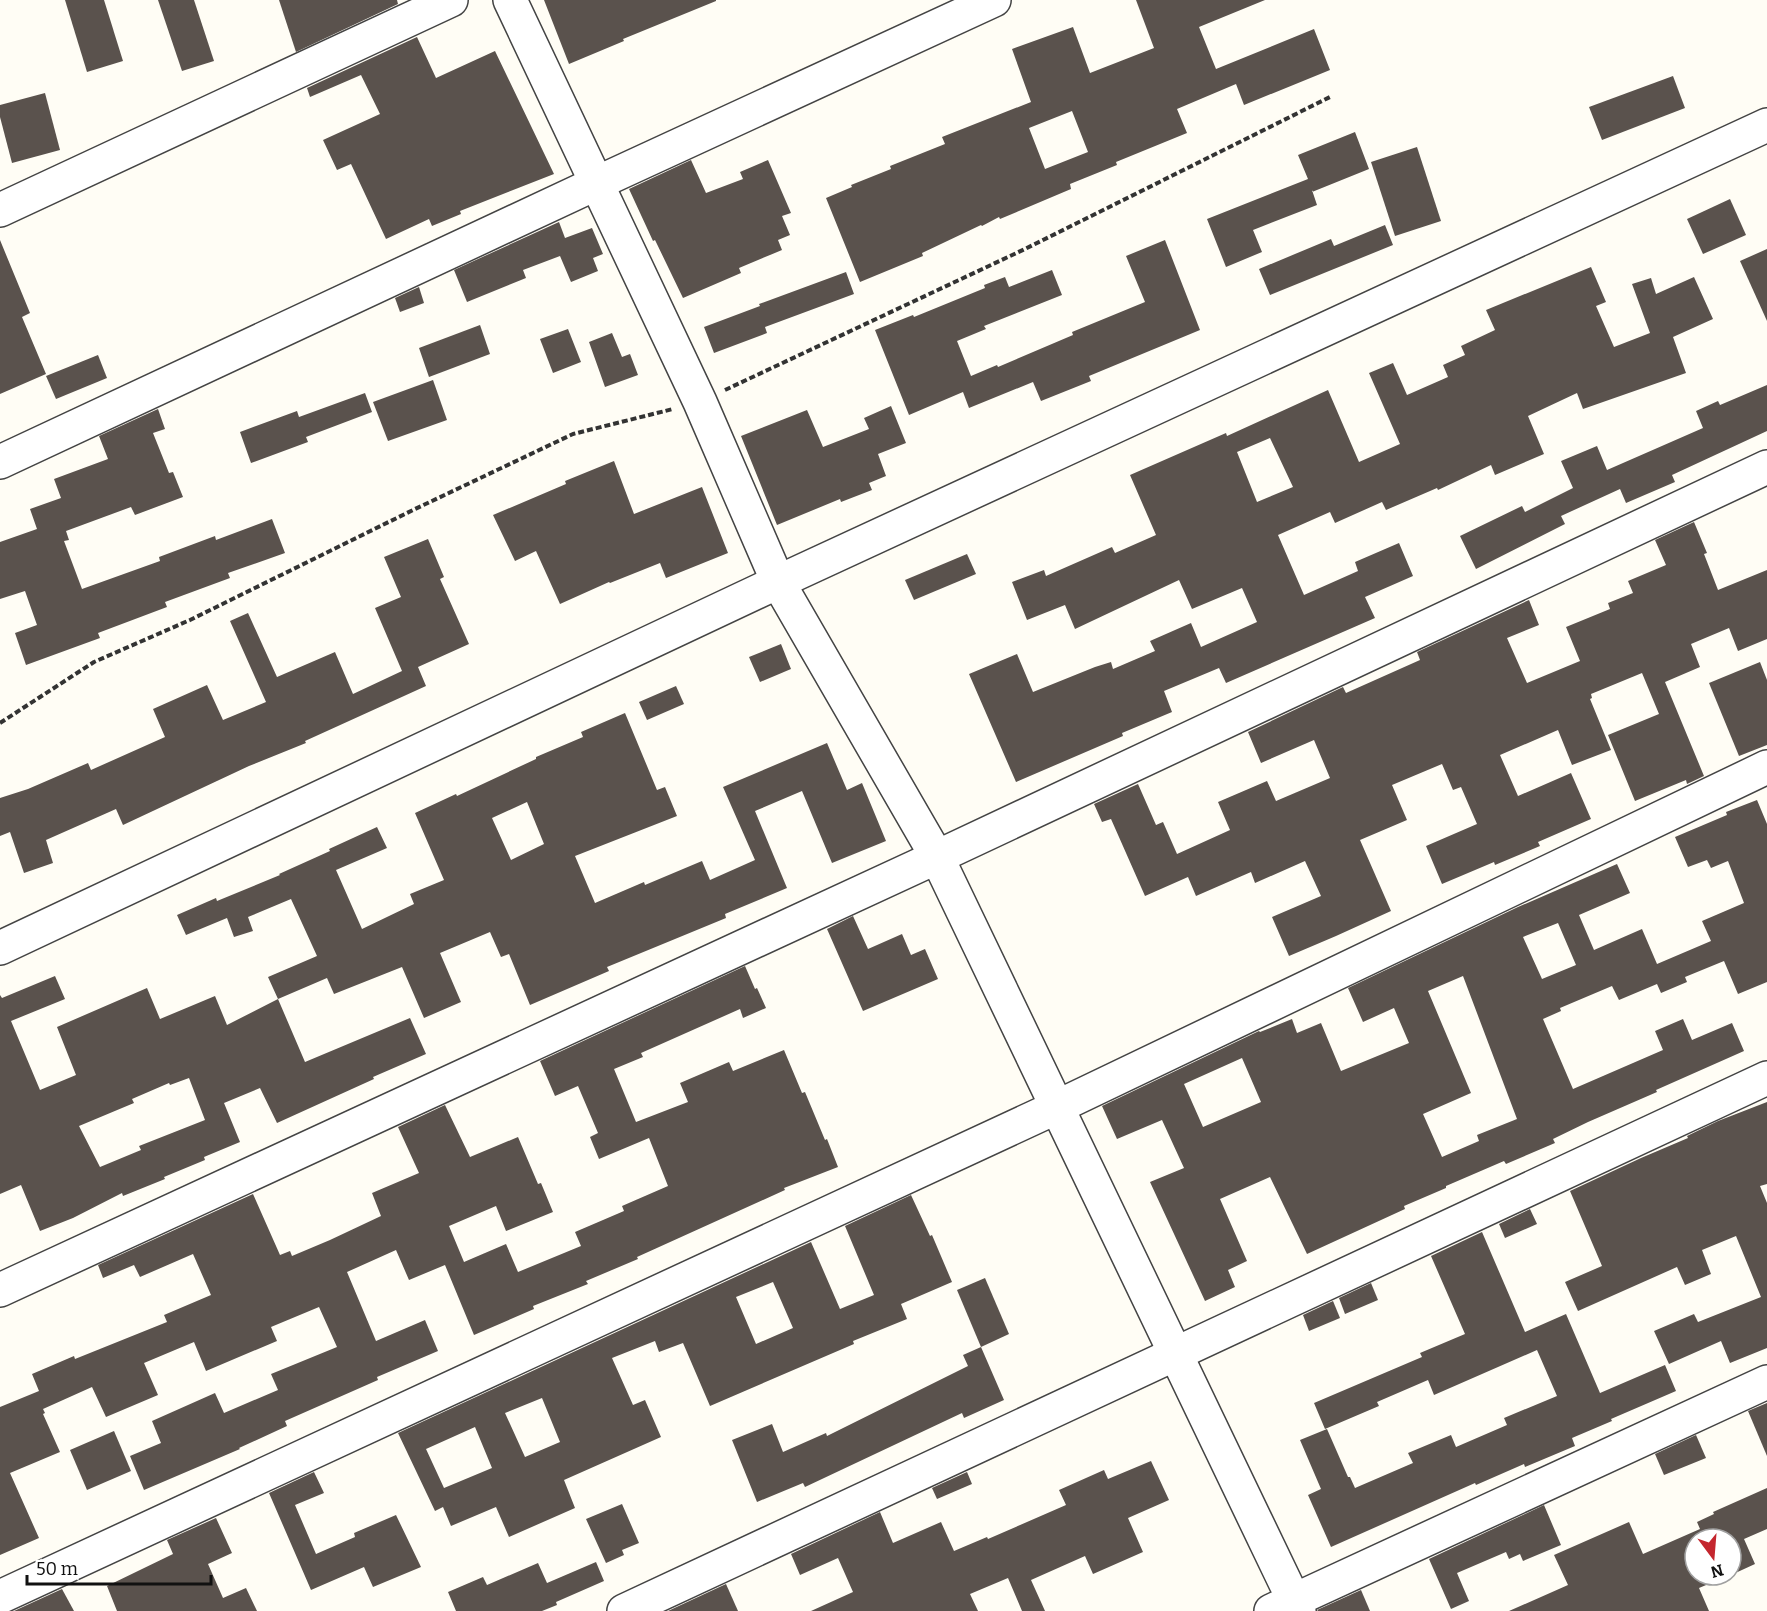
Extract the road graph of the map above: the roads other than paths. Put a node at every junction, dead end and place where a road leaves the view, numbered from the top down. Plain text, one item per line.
1 (451, 0) edge
2 (510, 0) edge
3 (994, 0) edge
4 (1767, 125) edge
5 (597, 183) junction
6 (0, 210) edge
7 (0, 462) edge
8 (1767, 467) edge
9 (778, 582) junction
10 (1767, 767) edge
11 (937, 857) junction
12 (0, 948) edge
13 (1767, 1078) edge
14 (1057, 1107) junction
15 (0, 1290) edge
16 (1176, 1355) junction
17 (1767, 1382) edge
18 (0, 1597) edge
19 (1288, 1607) edge
20 (624, 1611) edge

1 - 6 street
2 - 5 street
3 - 5 street
4 - 9 street
5 - 7 street
5 - 9 street
8 - 11 street
9 - 11 street
9 - 12 street
10 - 14 street
11 - 14 street
11 - 15 street
13 - 16 street
14 - 16 street
14 - 18 street
16 - 19 street
16 - 20 street
17 - 19 street

